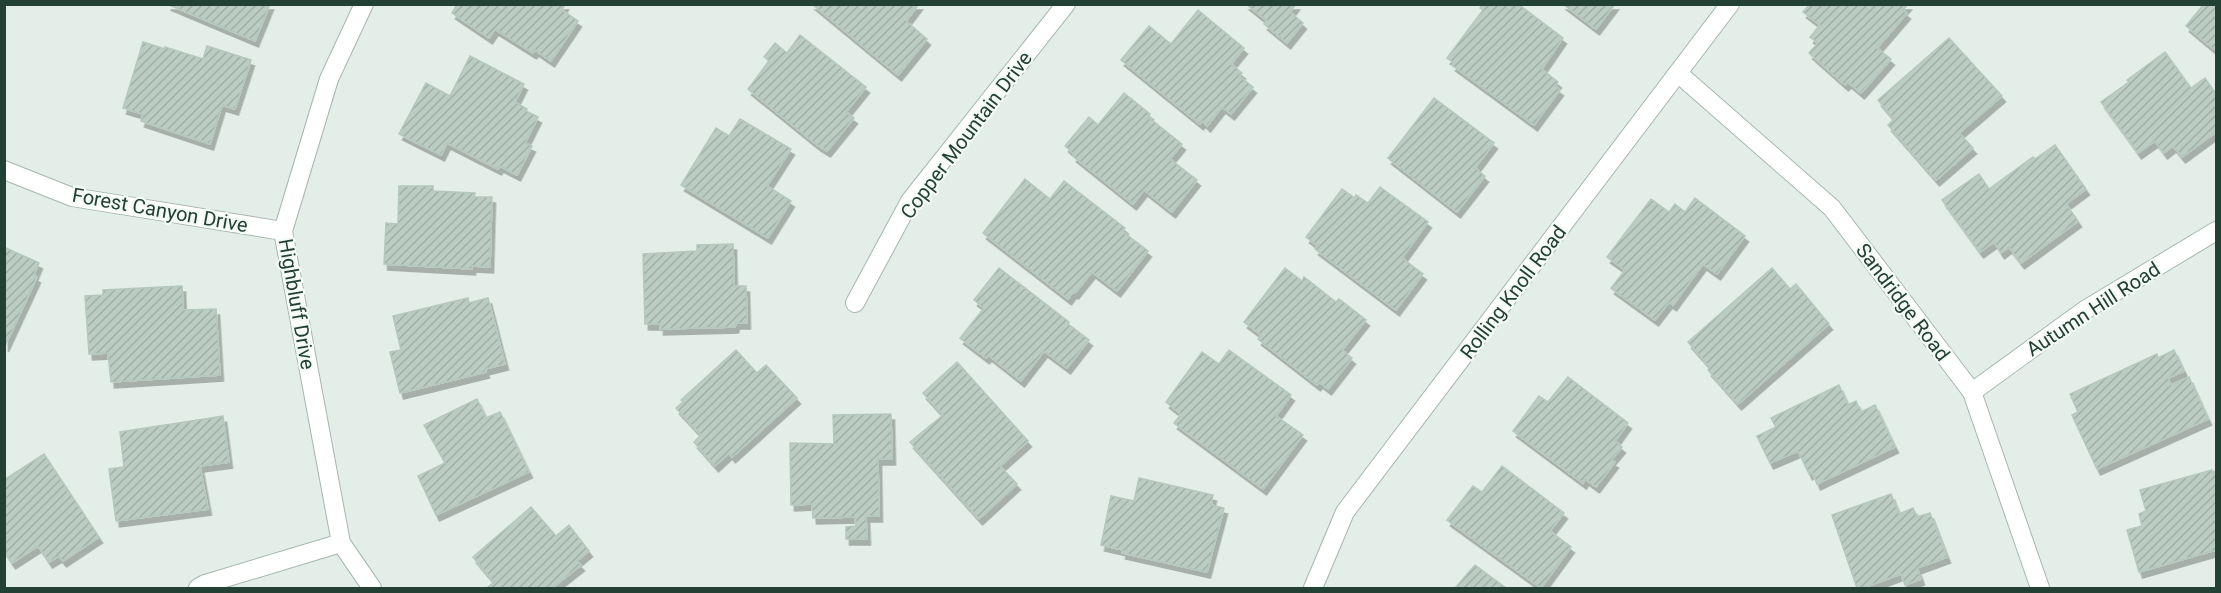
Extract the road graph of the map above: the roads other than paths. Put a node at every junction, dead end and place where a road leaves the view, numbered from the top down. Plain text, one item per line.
1 (364, 4) edge
2 (1066, 4) edge
3 (1730, 4) edge
4 (1679, 74) junction
5 (4, 170) edge
6 (283, 231) junction
7 (2217, 231) edge
8 (855, 303) dead end
9 (1972, 392) junction
10 (341, 543) junction
11 (198, 588) edge
12 (372, 588) edge
13 (1313, 588) edge
14 (2040, 588) edge

1 - 6 street, Highbluff Drive
2 - 8 street, Copper Mountain Drive
3 - 4 street, Rolling Knoll Road
4 - 9 street, Sandridge Road
4 - 13 street, Rolling Knoll Road
5 - 6 street, Forest Canyon Drive
6 - 10 street, Highbluff Drive
7 - 9 street, Autumn Hill Road
9 - 14 street, Sandridge Road
10 - 11 street
10 - 12 street

